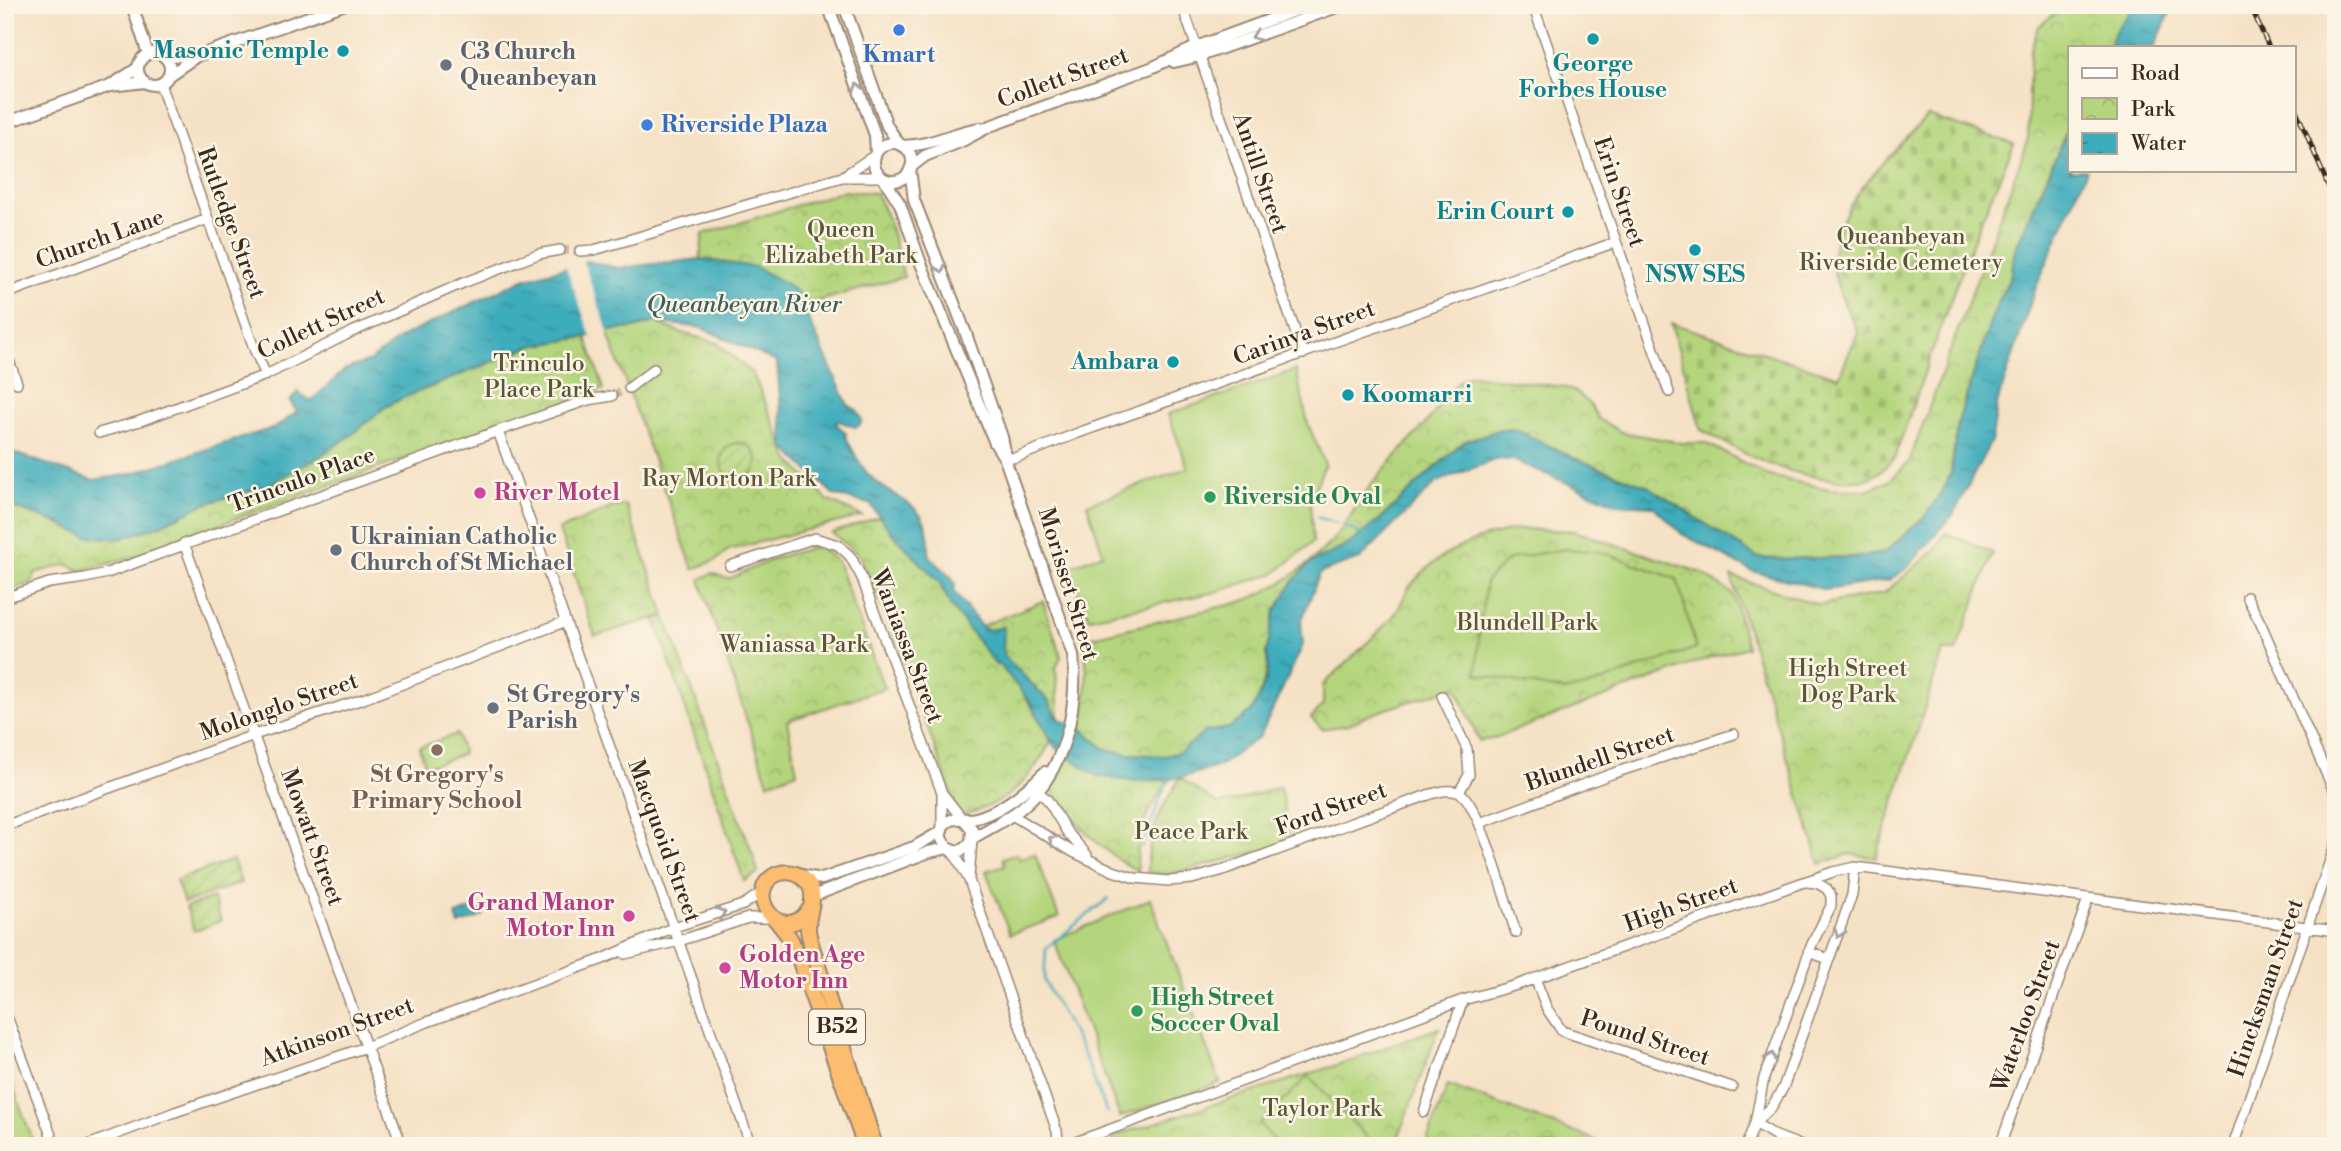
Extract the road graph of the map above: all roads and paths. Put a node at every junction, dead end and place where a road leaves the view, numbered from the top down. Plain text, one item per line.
1 (132, 5) edge
2 (343, 5) edge
3 (561, 5) edge
4 (570, 5) edge
5 (828, 5) edge
6 (845, 5) edge
7 (1182, 5) edge
8 (1310, 5) edge
9 (1343, 5) edge
10 (1533, 5) edge
11 (1198, 51) junction
12 (148, 54) junction
13 (163, 56) junction
14 (197, 56) junction
15 (138, 68) junction
16 (164, 80) junction
17 (145, 82) junction
18 (110, 86) junction
19 (5, 123) edge
20 (990, 127) junction
21 (901, 146) junction
22 (876, 154) junction
23 (911, 168) junction
24 (842, 177) junction
25 (882, 178) junction
26 (208, 219) junction
27 (1616, 242) junction
28 (560, 250) tunnel mouth
29 (580, 251) tunnel mouth
30 (5, 294) edge
31 (937, 299) junction
32 (960, 317) junction
33 (5, 349) edge
34 (972, 351) junction
35 (1303, 354) junction
36 (654, 369) dead end
37 (266, 375) junction
38 (970, 381) junction
39 (17, 383) dead end
40 (629, 388) tunnel mouth
41 (1669, 392) dead end
42 (612, 396) tunnel mouth
43 (498, 431) junction
44 (99, 433) dead end
45 (1005, 459) junction
46 (184, 543) junction
47 (730, 566) dead end
48 (2247, 597) dead end
49 (5, 598) edge
50 (565, 622) junction
51 (1442, 696) dead end
52 (1734, 734) dead end
53 (254, 735) junction
54 (1054, 762) junction
55 (1038, 792) junction
56 (1459, 792) junction
57 (942, 793) junction
58 (2336, 796) edge
59 (1013, 799) junction
60 (1012, 815) junction
61 (964, 820) junction
62 (1480, 823) junction
63 (5, 827) edge
64 (942, 830) junction
65 (973, 840) junction
66 (2336, 843) edge
67 (949, 849) junction
68 (1096, 863) junction
69 (1855, 867) junction
70 (799, 875) junction
71 (969, 880) junction
72 (1801, 883) junction
73 (764, 891) junction
74 (2088, 899) junction
75 (812, 902) junction
76 (775, 919) junction
77 (2308, 927) junction
78 (674, 928) junction
79 (2336, 931) edge
80 (1516, 933) dead end
81 (679, 941) junction
82 (1808, 952) junction
83 (603, 959) junction
84 (1829, 959) junction
85 (1535, 978) junction
86 (1463, 1000) junction
87 (5, 1011) edge
88 (366, 1047) junction
89 (1732, 1087) dead end
90 (1424, 1112) dead end
91 (1755, 1123) junction
92 (55, 1146) edge
93 (85, 1146) edge
94 (402, 1146) edge
95 (751, 1146) edge
96 (865, 1146) edge
97 (875, 1146) edge
98 (1059, 1146) edge
99 (1065, 1146) edge
100 (1746, 1146) edge
101 (1802, 1146) edge
102 (2000, 1146) edge
103 (2232, 1146) edge

1 - 12 street
2 - 14 street
3 - 4 street
22 -> 5 street
6 - 21 street
7 - 11 street, Antill Street
8 - 11 street, Collett Street
9 -> 11 street, Collett Street
10 - 27 street, Erin Street
11 - 20 street, Collett Street
11 - 35 street, Antill Street
12 - 13 street
12 - 15 street
13 - 14 street
13 - 16 street
14 - 16 street
15 - 17 street
15 - 18 street
16 - 17 street
16 - 26 street, Rutledge Street
17 - 18 street
18 - 19 street
20 - 21 street, Collett Street
20 - 23 street, Collett Street
21 - 22 street
21 - 23 street
22 - 24 street
22 - 25 street
23 - 25 street
23 -> 32 street, Morisset Street
24 - 25 street
24 - 29 street
25 - 31 street, Morisset Street
26 - 30 street, Church Lane
26 - 37 street, Rutledge Street
27 - 35 street, Carinya Street
27 - 41 street, Erin Street
28 - 37 street, Collett Street
31 - 32 street
31 - 38 street, Morisset Street
32 - 34 street, Morisset Street
33 - 39 street
34 - 38 street
34 - 45 street, Morisset Street
35 - 45 street, Carinya Street
36 - 40 street
37 - 44 street, Collett Street
38 - 45 street, Morisset Street
42 - 43 street, Trinculo Place
43 - 46 street, Trinculo Place
43 - 50 street, Macquoid Street
45 - 54 street, Morisset Street
46 - 49 street, Trinculo Place
46 - 53 street, Mowatt Street
47 - 57 street, Waniassa Street
48 - 58 street
50 - 53 street, Molonglo Street
50 - 78 street, Macquoid Street
51 - 56 street
52 - 62 street, Blundell Street
53 - 63 street, Molonglo Street
53 - 88 street, Mowatt Street
54 - 55 street, Morisset Street
54 - 59 street, Morisset Street
55 - 59 street
55 - 60 street
55 - 68 street, Ford Street
56 - 62 street
56 - 68 street, Ford Street
57 - 61 street, Waniassa Street
57 - 64 street, Waniassa Street
59 - 61 street
60 - 65 street
68 -> 60 street, Ford Street
61 - 64 street
61 - 65 street
62 - 80 street
64 - 67 street
64 - 70 street
65 - 67 street
65 - 71 street
66 - 77 street, Hincksman Street
67 - 71 street
67 - 75 street
69 - 72 street, High Street
69 - 74 street, High Street
69 -> 84 street
70 - 73 highway
70 - 75 highway
71 - 98 street
72 - 82 street
72 - 85 street, High Street
73 - 76 highway, B52
78 -> 73 street, Atkinson Street
74 - 77 street, High Street
74 - 102 street, Waterloo Street
75 - 76 highway
75 - 97 highway, B52
76 - 81 street, Atkinson Street
76 - 96 highway, B52
77 - 79 street, High Street
77 - 103 street, Hincksman Street
78 - 81 street, Macquoid Street
78 - 83 street, Atkinson Street
81 - 83 street, Atkinson Street
81 - 95 street, Macquoid Street
82 - 84 street
91 -> 82 street
83 - 88 street, Atkinson Street
84 - 91 street
85 - 86 street, High Street
85 - 89 street, Pound Street
86 - 90 street
86 - 99 street, High Street
87 - 92 street
88 - 93 street, Atkinson Street
88 - 94 street, Mowatt Street
91 - 100 street
91 - 101 street

